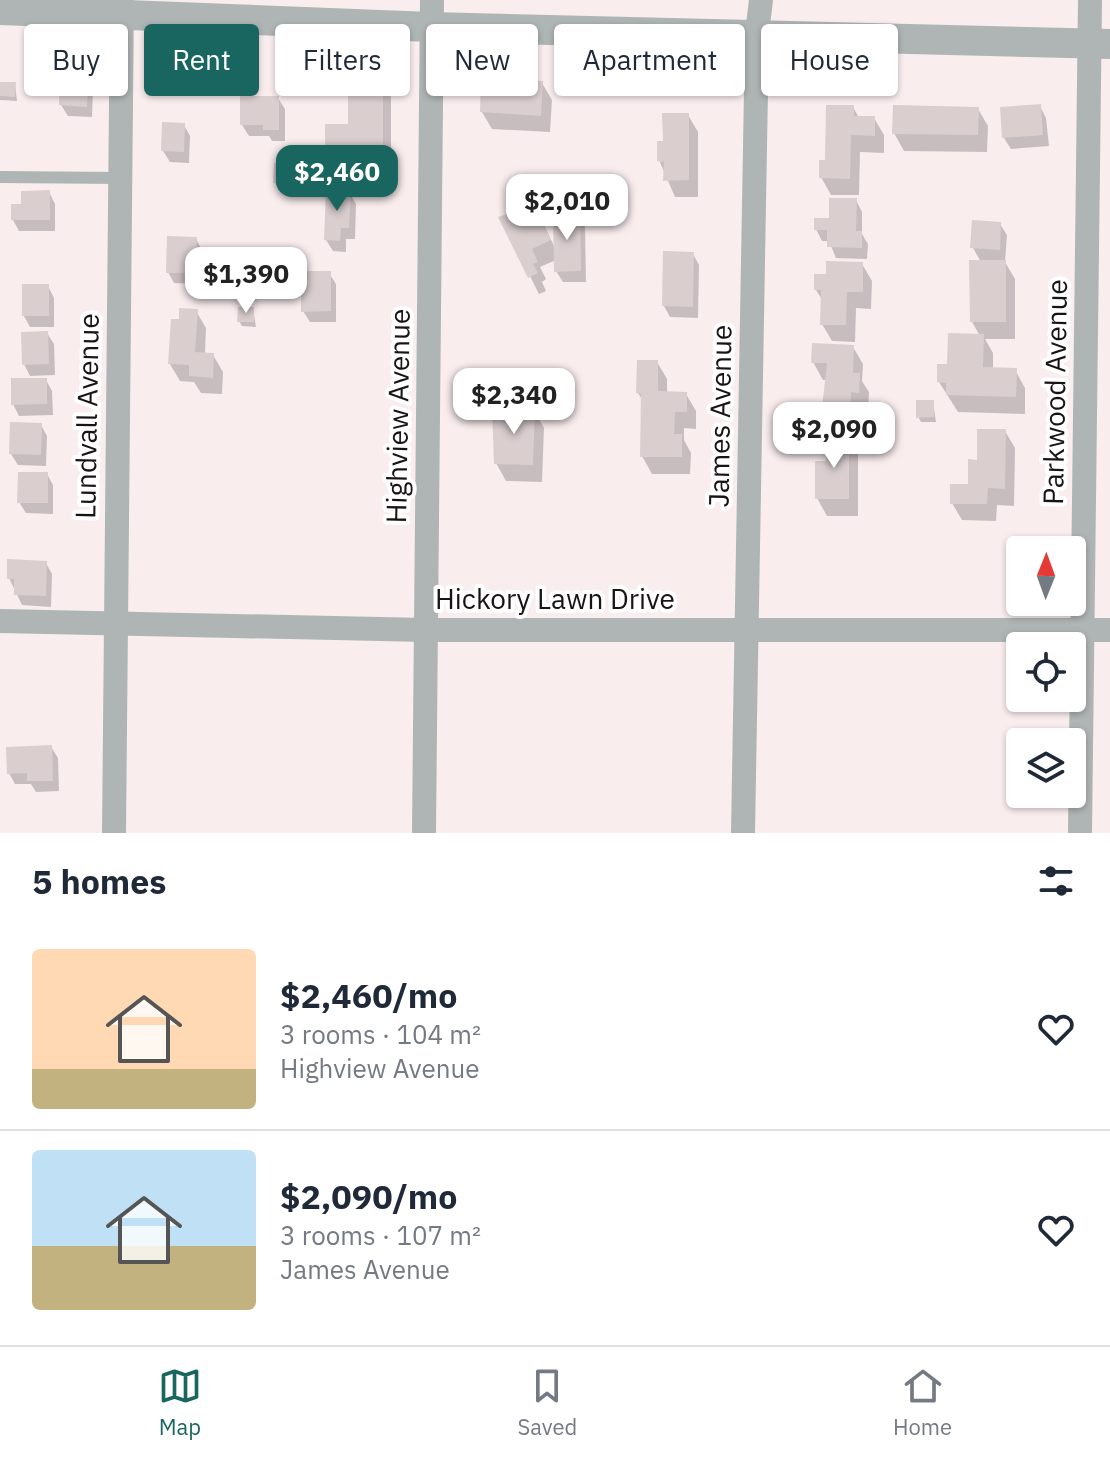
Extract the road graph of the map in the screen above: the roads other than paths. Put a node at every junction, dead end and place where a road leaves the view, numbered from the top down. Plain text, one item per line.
1 (761, 0) edge
2 (1090, 0) edge
3 (122, 7) edge
4 (0, 10) edge
5 (432, 13) edge
6 (757, 33) junction
7 (1099, 44) edge
8 (0, 177) edge
9 (120, 178) junction
10 (0, 621) edge
11 (115, 621) junction
12 (747, 628) junction
13 (1083, 629) junction
14 (426, 630) junction
15 (1110, 630) edge
16 (114, 833) edge
17 (424, 833) edge
18 (743, 833) edge
19 (1080, 833) edge

1 - 6 street, James Avenue
2 - 7 street, Parkwood Avenue
3 - 4 street
3 - 5 street
3 - 9 street, Lundvall Avenue
5 - 6 street
5 - 14 street, Highview Avenue
6 - 7 street
6 - 12 street, James Avenue
7 - 13 street, Parkwood Avenue
8 - 9 lane
9 - 11 street, Lundvall Avenue
10 - 11 street, Hickory Lawn Drive
11 - 14 street, Hickory Lawn Drive
11 - 16 street, Lundvall Avenue
12 - 13 street, Hickory Lawn Drive
12 - 14 street, Hickory Lawn Drive
12 - 18 street, James Avenue
13 - 15 street, Hickory Lawn Drive
13 - 19 street, Parkwood Avenue
14 - 17 street, Highview Avenue

